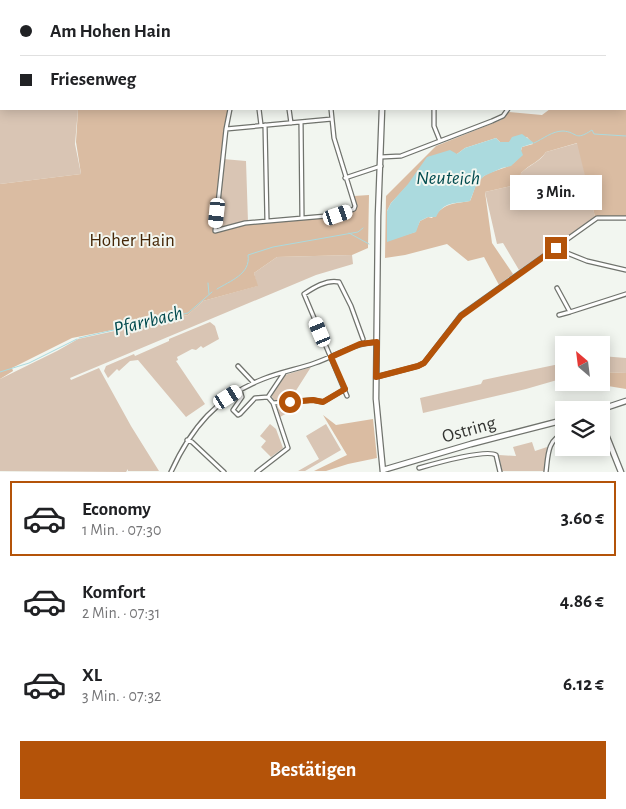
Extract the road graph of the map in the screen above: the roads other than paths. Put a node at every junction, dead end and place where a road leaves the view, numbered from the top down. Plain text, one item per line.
1 (230, 110) edge
2 (259, 110) edge
3 (289, 110) edge
4 (331, 110) edge
5 (382, 110) edge
6 (434, 110) edge
7 (508, 110) edge
8 (332, 119) junction
9 (301, 122) junction
10 (291, 123) junction
11 (263, 125) junction
12 (226, 129) junction
13 (440, 142) junction
14 (381, 157) junction
15 (381, 166) junction
16 (345, 178) junction
17 (302, 218) junction
18 (626, 218) edge
19 (267, 222) junction
20 (556, 248) junction
21 (626, 270) edge
22 (557, 288) dead end
23 (626, 294) edge
24 (570, 312) junction
25 (559, 315) dead end
26 (363, 339) dead end
27 (377, 342) junction
28 (331, 357) junction
29 (238, 366) dead end
30 (284, 372) junction
31 (376, 377) junction
32 (254, 383) junction
33 (345, 389) junction
34 (240, 390) junction
35 (347, 396) dead end
36 (268, 397) junction
37 (626, 401) edge
38 (273, 403) junction
39 (610, 406) edge
40 (555, 422) edge
41 (187, 440) junction
42 (555, 440) edge
43 (610, 446) edge
44 (419, 468) dead end
45 (383, 471) edge
46 (619, 471) edge
47 (171, 472) edge
48 (224, 472) edge
49 (257, 472) edge
50 (500, 472) edge
51 (546, 472) edge

1 - 12 street
2 - 11 street
3 - 10 street
4 - 8 street
5 - 14 main road
6 - 13 street
7 - 13 street
8 - 9 street
8 - 16 street
9 - 10 street
9 - 17 street
10 - 11 street
11 - 12 street
11 - 19 street
12 - 19 street
13 - 14 street
14 - 15 main road
15 - 16 street
15 - 27 main road
16 - 17 street
17 - 19 street
18 - 20 street
20 - 21 street
20 - 31 street
22 - 24 street
23 - 24 street
24 - 25 street
26 - 28 street
27 - 28 street
27 - 31 main road
28 - 30 street
28 - 33 street
29 - 32 street
30 - 32 street
30 - 36 street
31 - 45 main road
32 - 34 street
33 - 35 street
33 - 38 street
34 - 36 street
34 - 41 street
36 - 38 street
37 - 39 main road
38 - 49 street
40 - 45 main road, Ostring
41 - 47 street
41 - 48 street
42 - 51 street
43 - 46 main road
44 - 50 street

